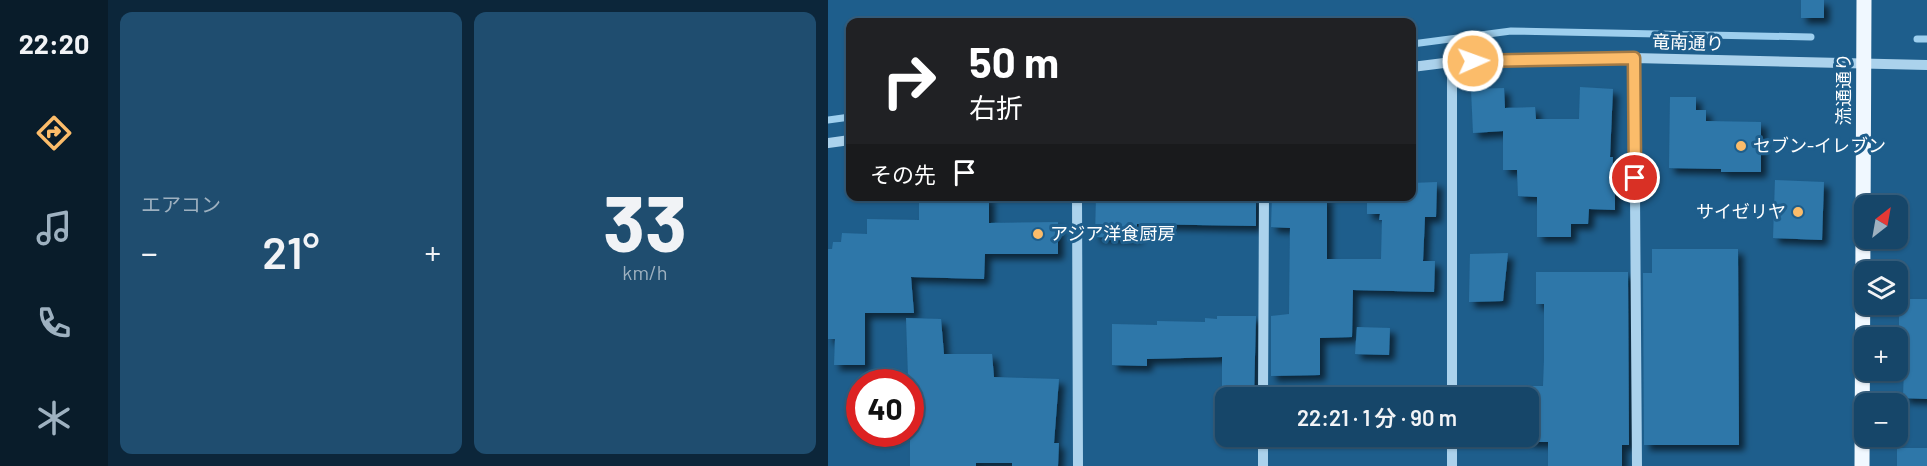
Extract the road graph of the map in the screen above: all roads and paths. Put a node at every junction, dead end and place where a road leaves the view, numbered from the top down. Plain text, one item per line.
1 (1864, 0) edge
2 (1634, 58) junction
3 (1452, 62) junction
4 (1864, 65) junction
5 (1927, 65) edge
6 (1416, 66) edge
7 (846, 141) edge
8 (828, 143) edge
9 (1077, 201) edge
10 (1264, 201) edge
11 (1263, 387) edge
12 (1452, 387) edge
13 (1263, 447) edge
14 (1452, 447) edge
15 (1078, 466) edge
16 (1263, 466) edge
17 (1452, 466) edge
18 (1637, 466) edge
19 (1862, 466) edge

1 - 4 main road, 流通通り
2 - 3 street, 竜南通り
2 - 4 street, 竜南通り
2 - 18 street
3 - 6 street, 竜南通り
3 - 12 street
4 - 5 street, 竜南通り
4 - 19 main road, 流通通り
7 - 8 street
9 - 15 street
10 - 11 street
13 - 16 street
14 - 17 street

